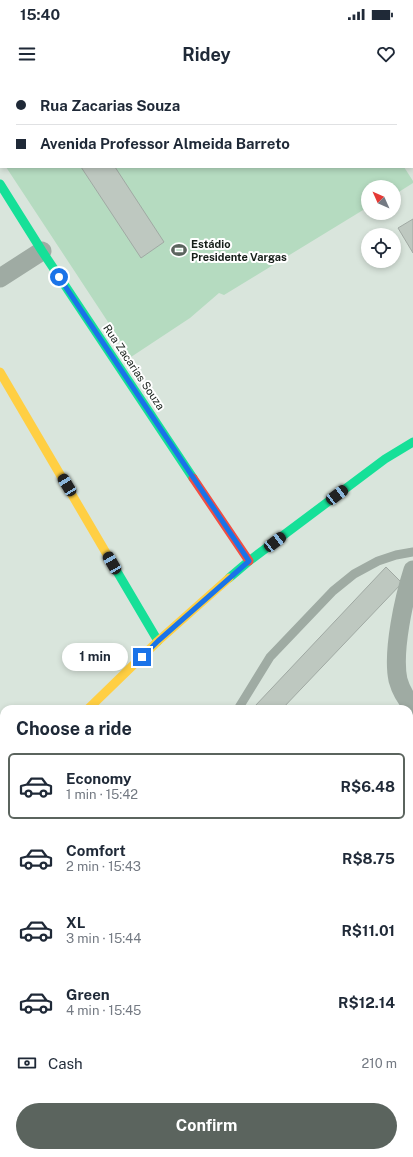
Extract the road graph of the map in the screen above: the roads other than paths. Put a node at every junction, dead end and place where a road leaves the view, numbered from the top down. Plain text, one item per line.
1 (0, 184) edge
2 (42, 251) junction
3 (0, 278) edge
4 (0, 372) edge
5 (413, 442) edge
6 (413, 552) edge
7 (413, 556) edge
8 (249, 561) junction
9 (413, 561) edge
10 (413, 570) edge
11 (158, 641) junction
12 (92, 705) edge
13 (240, 705) edge
14 (411, 705) edge

1 - 2 street, Rua Zacarias Souza
2 - 3 street
2 - 8 street, Rua Zacarias Souza
4 - 11 street
5 - 8 street
6 - 13 lane
7 - 9 street
8 - 11 street
10 - 14 street
11 - 12 street

